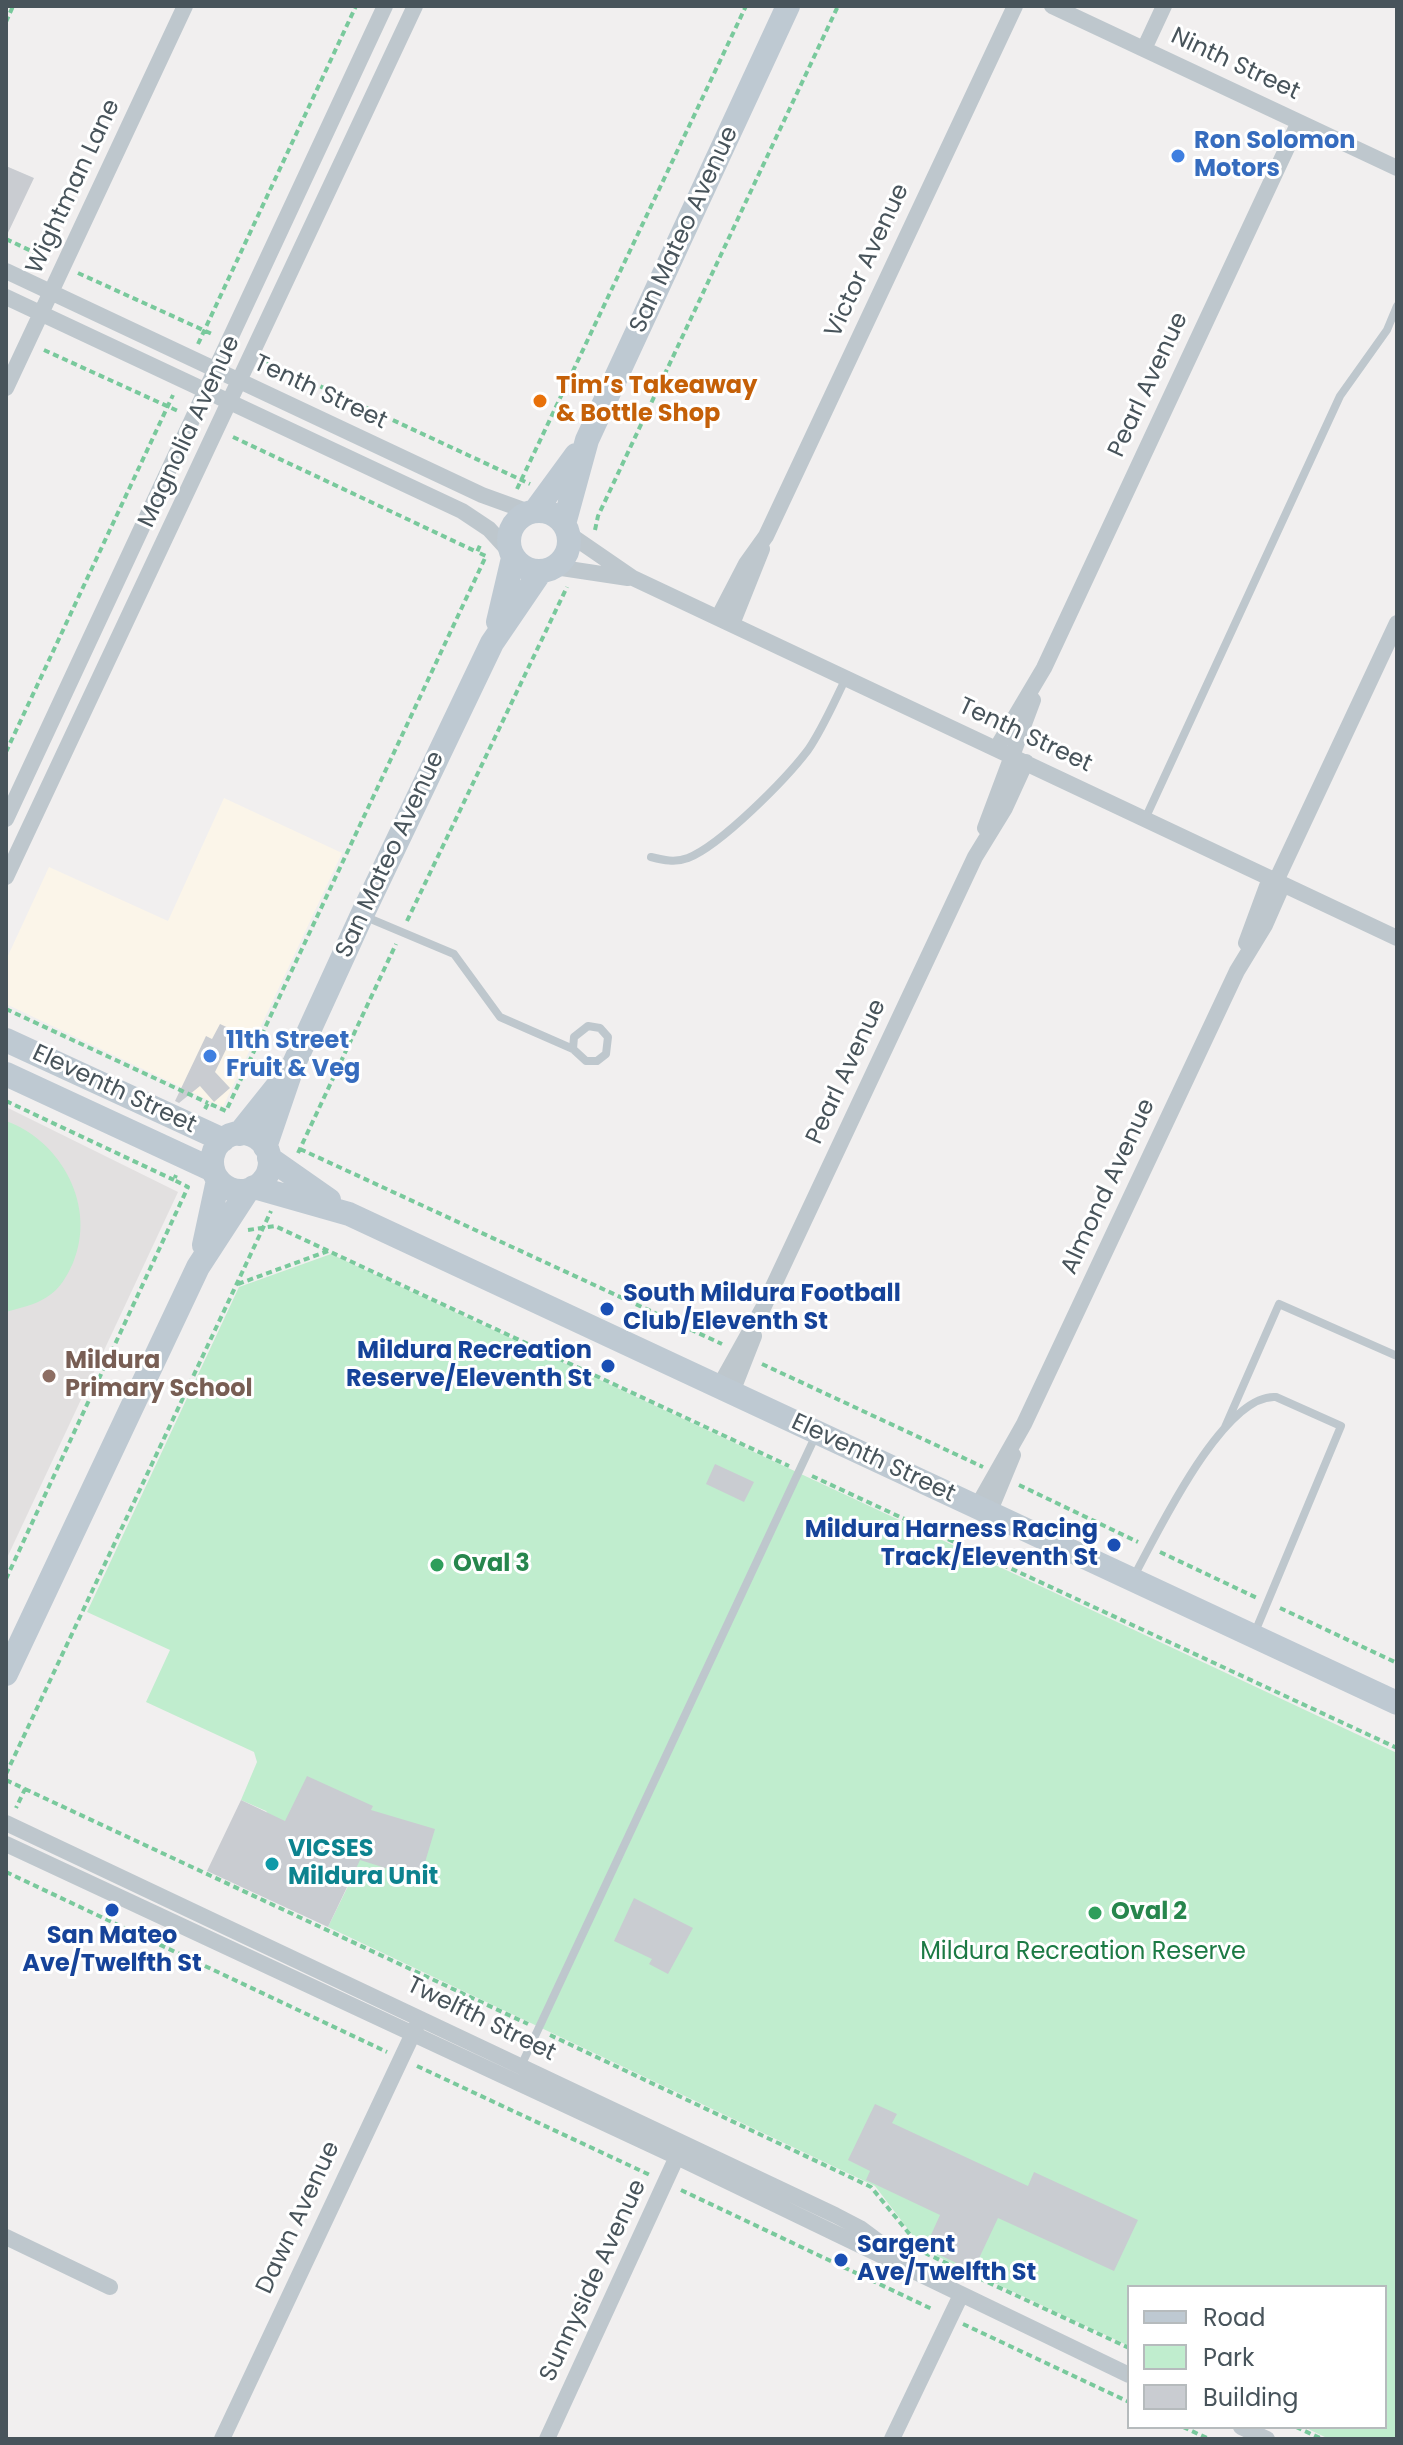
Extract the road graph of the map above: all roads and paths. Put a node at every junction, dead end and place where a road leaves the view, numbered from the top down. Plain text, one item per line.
1 (13, 6) edge
2 (185, 6) edge
3 (356, 6) edge
4 (746, 6) edge
5 (838, 6) edge
6 (1015, 6) edge
7 (1052, 6) edge
8 (1164, 6) edge
9 (385, 7) edge
10 (789, 10) edge
11 (412, 13) edge
12 (6, 22) edge
13 (1144, 49) junction
14 (359, 62) junction
15 (384, 73) junction
16 (334, 116) junction
17 (1299, 122) junction
18 (358, 128) junction
19 (1397, 168) edge
20 (306, 175) junction
21 (331, 186) junction
22 (282, 227) junction
23 (307, 237) junction
24 (6, 239) edge
25 (63, 267) junction
26 (6, 271) edge
27 (255, 284) junction
28 (51, 292) junction
29 (280, 296) junction
30 (6, 297) edge
31 (1397, 306) edge
32 (41, 313) junction
33 (204, 330) junction
34 (28, 342) junction
35 (227, 343) junction
36 (252, 355) junction
37 (191, 359) junction
38 (215, 370) junction
39 (181, 379) junction
40 (240, 382) junction
41 (6, 388) edge
42 (206, 391) junction
43 (230, 402) junction
44 (168, 406) junction
45 (194, 417) junction
46 (218, 429) junction
47 (587, 440) junction
48 (167, 474) junction
49 (522, 480) junction
50 (191, 485) junction
51 (524, 510) junction
52 (142, 528) junction
53 (489, 529) junction
54 (566, 529) junction
55 (166, 539) junction
56 (589, 549) junction
57 (477, 552) junction
58 (512, 555) junction
59 (548, 569) junction
60 (580, 570) junction
61 (633, 578) junction
62 (114, 585) junction
63 (139, 596) junction
64 (725, 621) junction
65 (1397, 623) edge
66 (89, 639) junction
67 (492, 643) junction
68 (113, 651) junction
69 (1044, 668) junction
70 (846, 678) junction
71 (50, 723) junction
72 (74, 734) junction
73 (996, 749) junction
74 (6, 752) edge
75 (1020, 759) junction
76 (10, 811) edge
77 (36, 814) junction
78 (1145, 819) junction
79 (651, 857) dead end
80 (6, 877) edge
81 (1276, 881) junction
82 (362, 915) junction
83 (402, 932) junction
84 (1397, 938) edge
85 (6, 1009) edge
86 (6, 1040) edge
87 (573, 1049) junction
88 (292, 1068) junction
89 (6, 1074) edge
90 (6, 1101) edge
91 (208, 1103) junction
92 (196, 1128) junction
93 (231, 1137) junction
94 (300, 1149) junction
95 (267, 1153) junction
96 (184, 1157) junction
97 (216, 1175) junction
98 (174, 1180) junction
99 (287, 1184) junction
100 (251, 1189) junction
101 (263, 1227) junction
102 (330, 1251) junction
103 (198, 1267) junction
104 (237, 1284) junction
105 (741, 1354) junction
106 (1397, 1356) edge
107 (725, 1390) junction
108 (1223, 1431) junction
109 (817, 1433) junction
110 (800, 1471) junction
111 (1000, 1475) junction
112 (983, 1510) junction
113 (1150, 1547) junction
114 (6, 1579) edge
115 (1133, 1580) junction
116 (1267, 1602) junction
117 (1253, 1636) junction
118 (1397, 1663) edge
119 (6, 1674) edge
120 (1397, 1703) edge
121 (1397, 1748) edge
122 (7, 1770) edge
123 (6, 1780) edge
124 (25, 1789) junction
125 (8, 1824) edge
126 (6, 1844) edge
127 (6, 1872) edge
128 (421, 2018) junction
129 (538, 2029) junction
130 (413, 2034) junction
131 (401, 2058) junction
132 (521, 2066) junction
133 (680, 2150) junction
134 (667, 2183) junction
135 (6, 2237) edge
136 (110, 2287) dead end
137 (960, 2297) junction
138 (949, 2317) junction
139 (1127, 2347) edge
140 (1127, 2374) edge
141 (1127, 2401) edge
142 (1187, 2429) edge
143 (1245, 2429) edge
144 (1300, 2429) edge
145 (222, 2439) edge
146 (547, 2439) edge
147 (892, 2439) edge
148 (1209, 2439) edge
149 (1267, 2439) edge
150 (1322, 2439) edge

1 - 12 path
2 - 25 street, Wightman Lane
3 - 33 path
4 - 49 path
5 - 56 path
6 - 64 street, Victor Avenue
7 - 13 street, Ninth Street
8 - 13 street
9 - 11 street
9 - 14 street, Magnolia Avenue
10 - 47 street, San Mateo Avenue
11 - 15 street, Magnolia Avenue
13 - 17 street, Ninth Street
14 - 15 street
14 - 16 street, Magnolia Avenue
15 - 18 street, Magnolia Avenue
16 - 18 street
16 - 20 street, Magnolia Avenue
17 - 19 street, Ninth Street
17 - 69 street, Pearl Avenue
18 - 21 street, Magnolia Avenue
20 - 21 street
20 - 22 street, Magnolia Avenue
21 - 23 street, Magnolia Avenue
22 - 23 street
22 - 27 street, Magnolia Avenue
23 - 29 street, Magnolia Avenue
24 - 25 path
25 - 28 street, Wightman Lane
25 - 33 path
26 - 28 street, Tenth Street
27 - 29 street
27 - 35 street, Magnolia Avenue
28 - 32 street, Wightman Lane
28 - 37 street, Tenth Street
29 - 36 street, Magnolia Avenue
30 - 32 street, Tenth Street
31 - 78 lane
32 - 34 street, Wightman Lane
32 - 39 street, Tenth Street
33 - 35 path
33 - 37 path
34 - 41 street, Wightman Lane
34 - 44 path
35 - 38 street, Magnolia Avenue
36 - 40 street, Magnolia Avenue
36 - 49 path
37 - 38 street, Tenth Street
38 - 40 street, Tenth Street
38 - 42 street, Magnolia Avenue
39 - 42 street, Tenth Street
39 - 44 path
40 - 43 street, Magnolia Avenue
40 - 51 street, Tenth Street
42 - 43 street, Tenth Street
42 - 45 street, Magnolia Avenue
43 - 46 street, Magnolia Avenue
43 - 53 street, Tenth Street
44 - 45 path
44 - 74 path
45 - 48 street, Magnolia Avenue
46 - 50 street, Magnolia Avenue
46 - 57 path
47 - 51 street, San Mateo Avenue
47 - 54 street, San Mateo Avenue
48 - 50 street
48 - 52 street, Magnolia Avenue
49 - 51 path
50 - 55 street, Magnolia Avenue
51 - 54 street
51 - 58 street
52 - 55 street
52 - 62 street, Magnolia Avenue
53 - 57 path
53 - 58 street, Tenth Street
54 - 56 street, Tenth Street
54 - 59 street
55 - 63 street, Magnolia Avenue
56 - 61 street, Tenth Street
57 - 91 path
58 - 59 street
58 - 67 street, San Mateo Avenue
59 - 60 street, Tenth Street
59 - 67 street, San Mateo Avenue
60 - 61 street, Tenth Street
60 - 83 path
61 - 64 street, Tenth Street
62 - 63 street
62 - 66 street, Magnolia Avenue
63 - 68 street, Magnolia Avenue
64 - 70 street, Tenth Street
65 - 81 street, Almond Avenue
66 - 68 street
66 - 71 street, Magnolia Avenue
67 - 82 street, San Mateo Avenue
68 - 72 street, Magnolia Avenue
69 - 73 street, Pearl Avenue
69 - 75 street, Pearl Avenue
70 - 73 street, Tenth Street
70 - 79 lane
71 - 72 street
71 - 76 street, Magnolia Avenue
72 - 77 street, Magnolia Avenue
73 - 75 street, Tenth Street
75 - 78 street, Tenth Street
75 - 105 street, Pearl Avenue
76 - 77 street
77 - 80 street, Magnolia Avenue
78 - 81 street, Tenth Street
81 - 84 street, Tenth Street
81 - 111 street, Almond Avenue
82 - 83 lane
82 - 88 street, San Mateo Avenue
83 - 87 lane
83 - 94 path
85 - 91 path
86 - 92 street, Eleventh Street
87 - 87 lane
88 - 93 street, San Mateo Avenue
88 - 95 street, San Mateo Avenue
89 - 96 street, Eleventh Street
90 - 98 path
91 - 92 path
92 - 93 street, Eleventh Street
93 - 95 street
93 - 97 street
94 - 99 path
94 - 105 path
95 - 99 street, Eleventh Street
95 - 100 street
96 - 97 street, Eleventh Street
96 - 98 path
97 - 100 street
97 - 103 street
98 - 114 path
99 - 100 street, Eleventh Street
99 - 101 path
99 - 107 street, Eleventh Street
100 - 103 street
101 - 102 path
101 - 104 path
102 - 104 path
102 - 110 path
103 - 119 street
104 - 122 path
105 - 107 street, Pearl Avenue
105 - 111 path
106 - 108 lane
107 - 109 street, Eleventh Street
108 - 113 lane
108 - 116 lane
109 - 110 lane
109 - 112 street, Eleventh Street
110 - 121 path
110 - 129 lane
111 - 112 street, Almond Avenue
111 - 113 path
112 - 115 street, Eleventh Street
113 - 115 lane
113 - 116 path
115 - 117 street, Eleventh Street
116 - 117 lane
116 - 118 path
117 - 120 street, Eleventh Street
123 - 124 path
124 - 125 path
124 - 129 path
125 - 128 street, Twelfth Street
126 - 130 street, Twelfth Street
127 - 131 path
128 - 130 street, Dawn Avenue
128 - 132 street, Twelfth Street
129 - 132 lane
129 - 139 path
130 - 131 street, Dawn Avenue
130 - 133 street, Twelfth Street
131 - 134 path
131 - 145 street, Dawn Avenue
132 - 133 street, Twelfth Street
133 - 134 street, Sunnyside Avenue
133 - 137 street, Twelfth Street
134 - 138 path
134 - 146 street, Sunnyside Avenue
135 - 136 street
137 - 138 street
137 - 140 street, Twelfth Street
138 - 141 path
138 - 147 street
142 - 148 path
143 - 149 street
144 - 150 path

